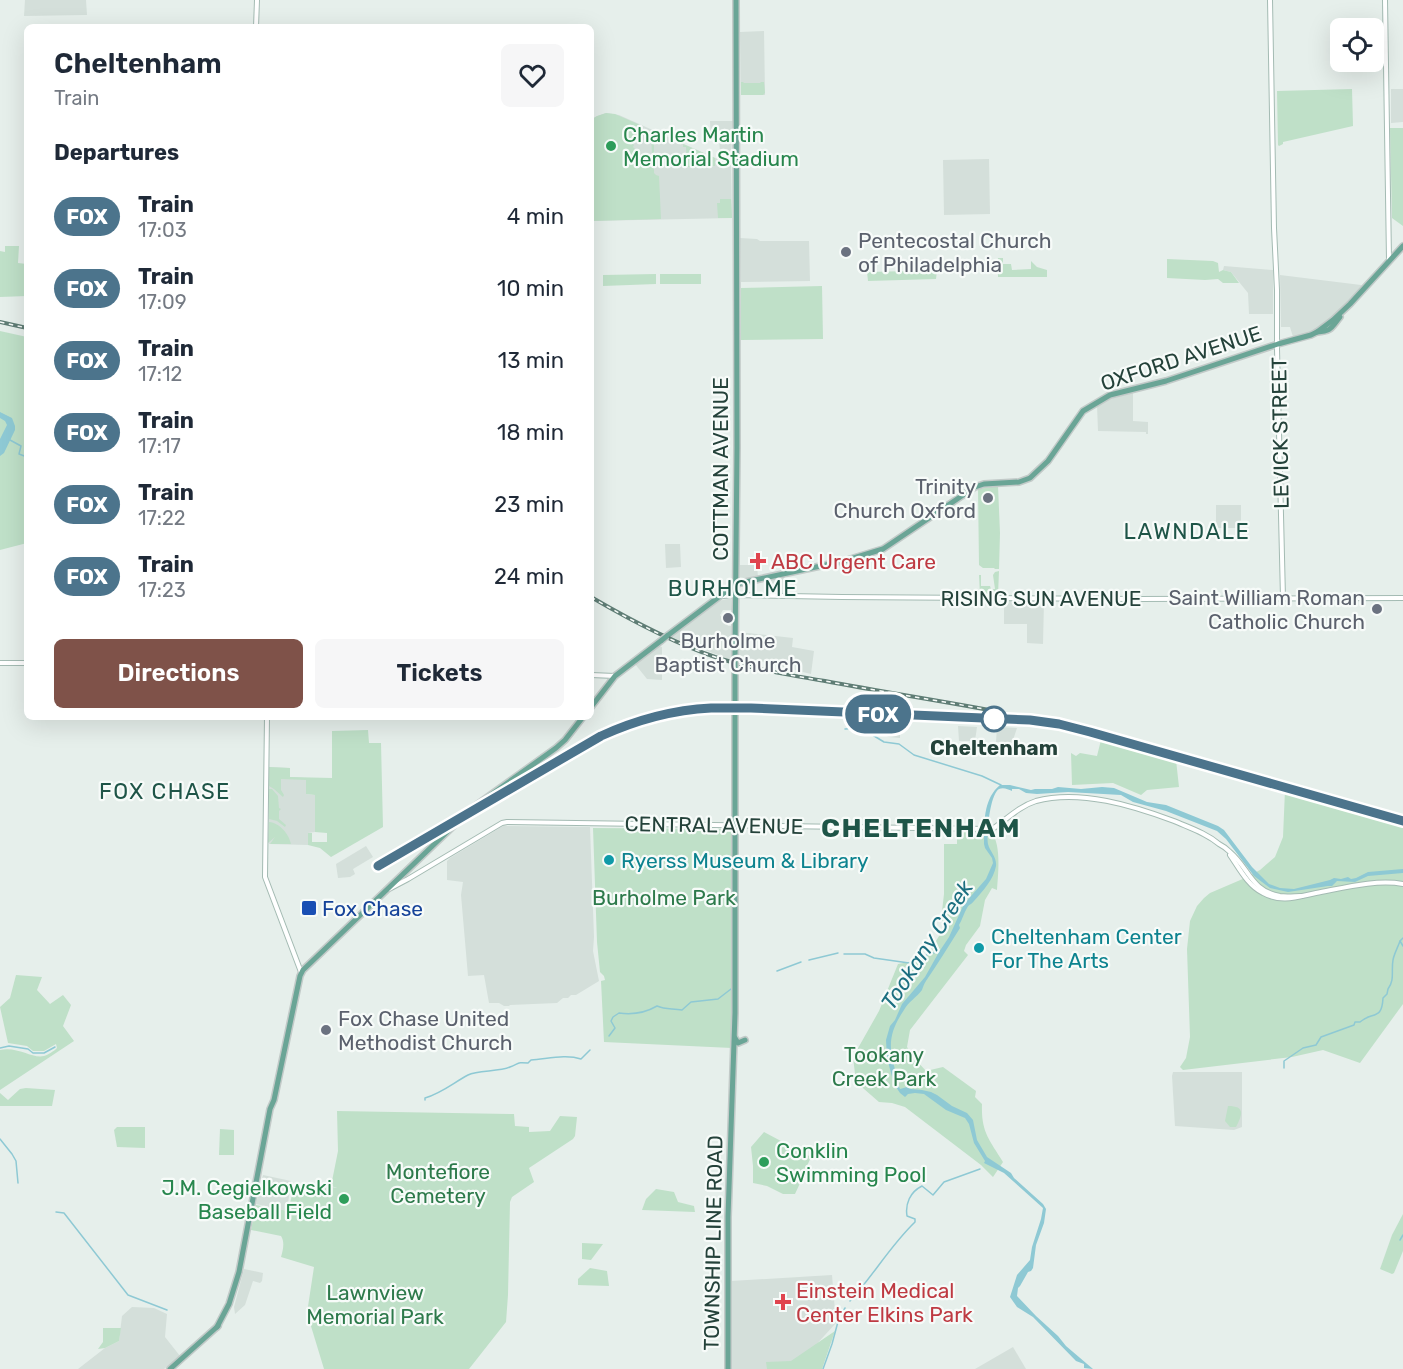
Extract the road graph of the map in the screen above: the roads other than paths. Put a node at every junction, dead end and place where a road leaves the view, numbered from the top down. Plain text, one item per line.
1 (257, 0) edge
2 (736, 0) edge
3 (1271, 0) edge
4 (1385, 0) edge
5 (256, 24) edge
6 (1403, 246) edge
7 (1389, 261) junction
8 (1350, 304) junction
9 (1337, 316) junction
10 (1314, 334) junction
11 (1325, 334) junction
12 (1278, 344) junction
13 (736, 584) junction
14 (736, 595) junction
15 (716, 598) junction
16 (1283, 598) junction
17 (1403, 598) edge
18 (0, 663) edge
19 (24, 663) edge
20 (594, 675) edge
21 (615, 676) junction
22 (594, 703) edge
23 (267, 720) edge
24 (581, 720) edge
25 (735, 826) junction
26 (1228, 851) junction
27 (414, 875) junction
28 (402, 876) junction
29 (1403, 884) edge
30 (386, 891) junction
31 (1302, 896) junction
32 (301, 972) junction
33 (734, 1036) junction
34 (745, 1040) dead end
35 (731, 1118) joint
36 (170, 1369) edge
37 (728, 1369) edge

1 - 5 main road
2 - 13 main road, COTTMAN AVENUE
3 - 12 main road, LEVICK STREET
4 - 7 main road
6 - 7 main road, OXFORD AVENUE
7 - 8 main road, OXFORD AVENUE
8 - 9 main road, OXFORD AVENUE
8 - 11 main road, OXFORD AVENUE
9 - 10 main road, OXFORD AVENUE
9 - 11 main road
10 - 11 main road, OXFORD AVENUE
10 - 12 main road, OXFORD AVENUE
12 - 13 main road, OXFORD AVENUE
12 - 16 main road, LEVICK STREET
13 - 14 main road, COTTMAN AVENUE
13 - 15 main road, OXFORD AVENUE
14 - 15 main road, RISING SUN AVENUE
14 - 16 main road, RISING SUN AVENUE
14 - 25 main road, COTTMAN AVENUE, bridge
15 - 21 main road, OXFORD AVENUE
16 - 17 main road, RISING SUN AVENUE
18 - 19 main road
20 - 21 main road
21 - 22 main road, OXFORD AVENUE
23 - 32 main road
24 - 28 main road
25 - 26 main road, CENTRAL AVENUE
25 - 27 main road, CENTRAL AVENUE
25 - 33 main road, COTTMAN AVENUE
26 - 31 main road
26 - 31 main road
27 - 28 main road
27 - 30 main road
28 - 30 main road
29 - 31 main road
30 - 32 main road
32 - 36 main road
33 - 34 main road
33 - 35 main road, COTTMAN AVENUE
35 - 37 main road, TOWNSHIP LINE ROAD

